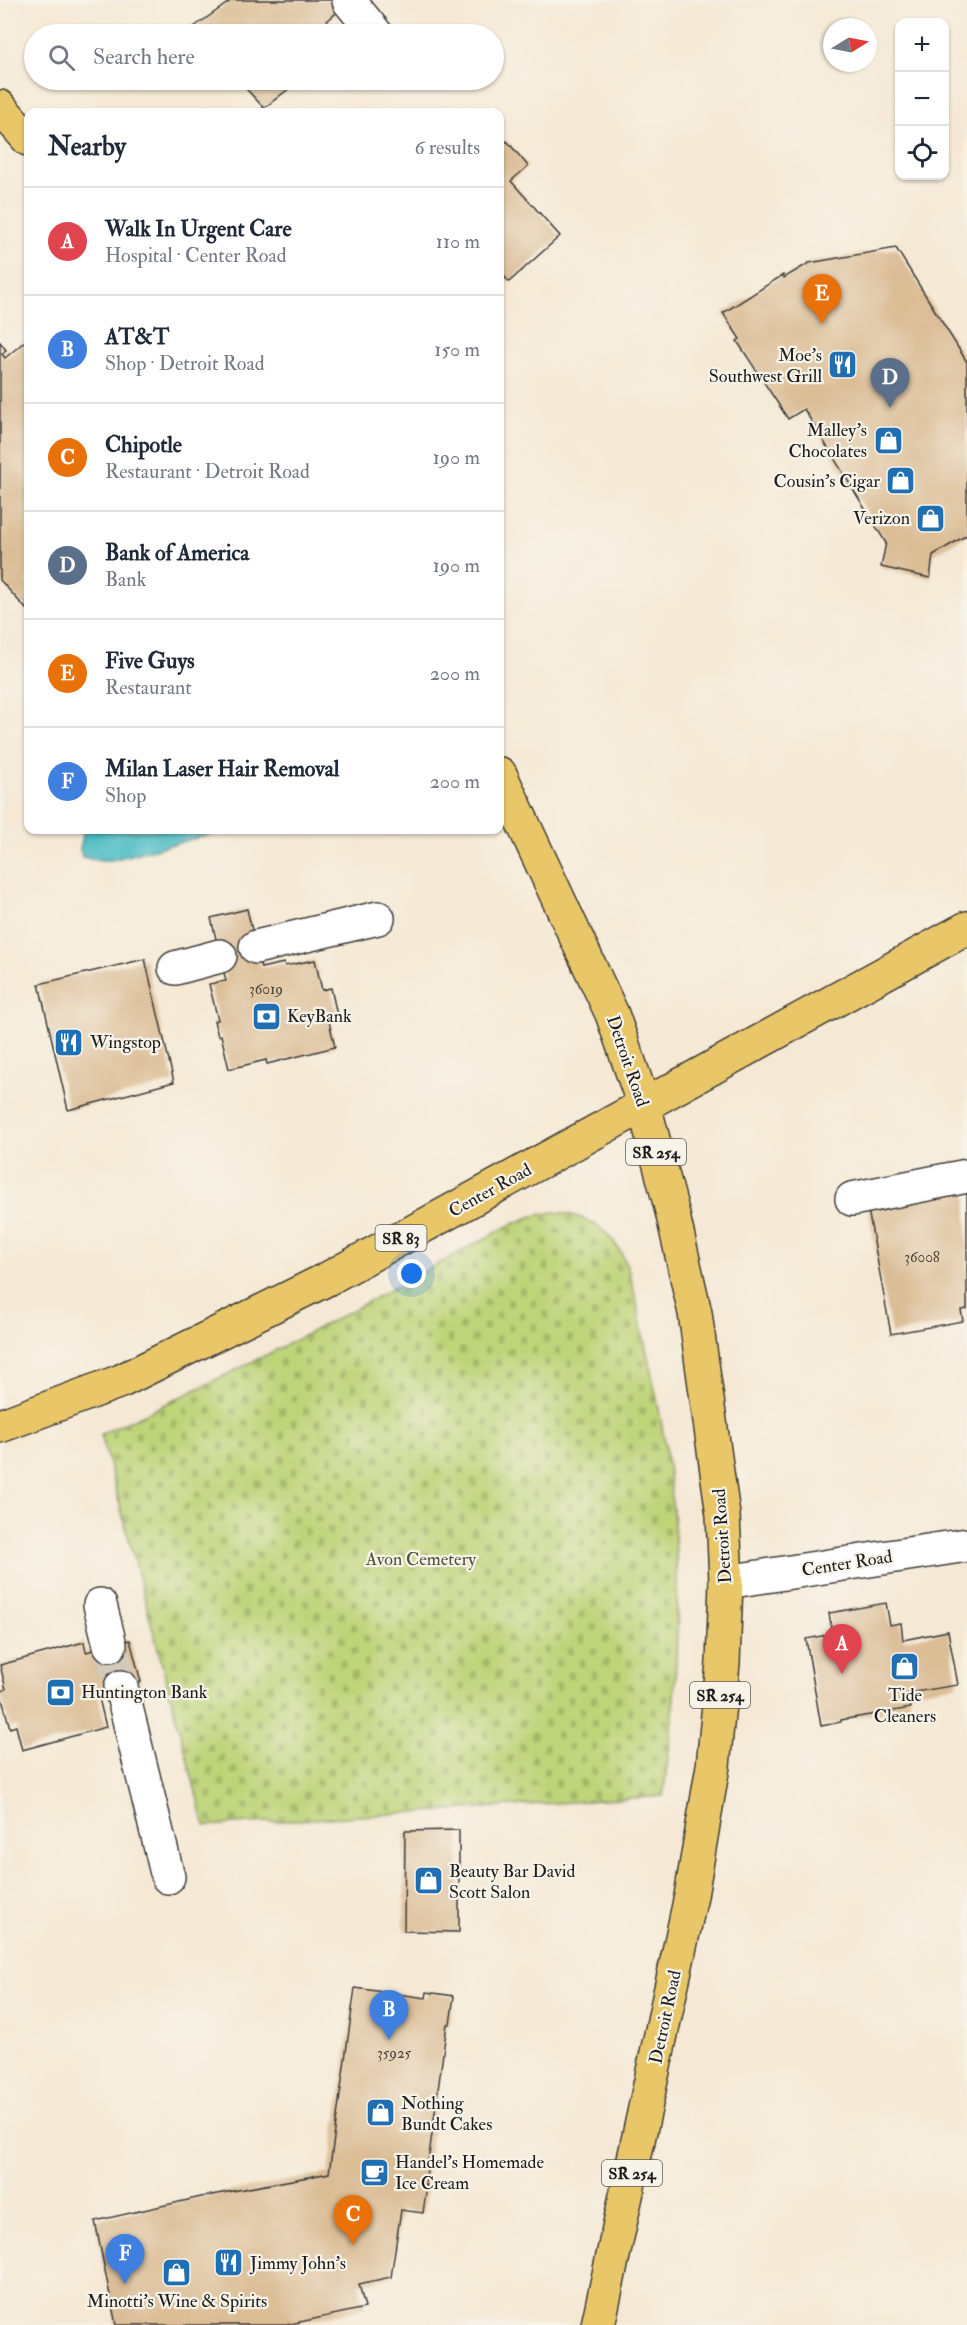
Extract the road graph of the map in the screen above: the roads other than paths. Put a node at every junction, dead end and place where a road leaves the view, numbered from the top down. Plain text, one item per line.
1 (349, 1) edge
2 (368, 24) edge
3 (0, 106) edge
4 (24, 134) edge
5 (504, 783) edge
6 (378, 918) dead end
7 (967, 928) edge
8 (256, 947) dead end
9 (220, 956) dead end
10 (175, 968) dead end
11 (644, 1105) junction
12 (967, 1176) edge
13 (852, 1199) dead end
14 (0, 1426) edge
15 (967, 1545) edge
16 (726, 1582) junction
17 (100, 1605) dead end
18 (111, 1645) tunnel mouth
19 (121, 1687) tunnel mouth
20 (168, 1877) dead end
21 (598, 2325) edge

1 - 2 street
3 - 4 main road
5 - 11 main road, Detroit Road / SR 254
6 - 8 street
7 - 11 main road, Center Road / SR 83
9 - 10 street
11 - 14 main road, Center Road / SR 83
11 - 16 main road, Detroit Road / SR 254
12 - 13 street
15 - 16 street, Center Road
16 - 21 main road, Detroit Road / SR 254
17 - 18 street
19 - 20 street

